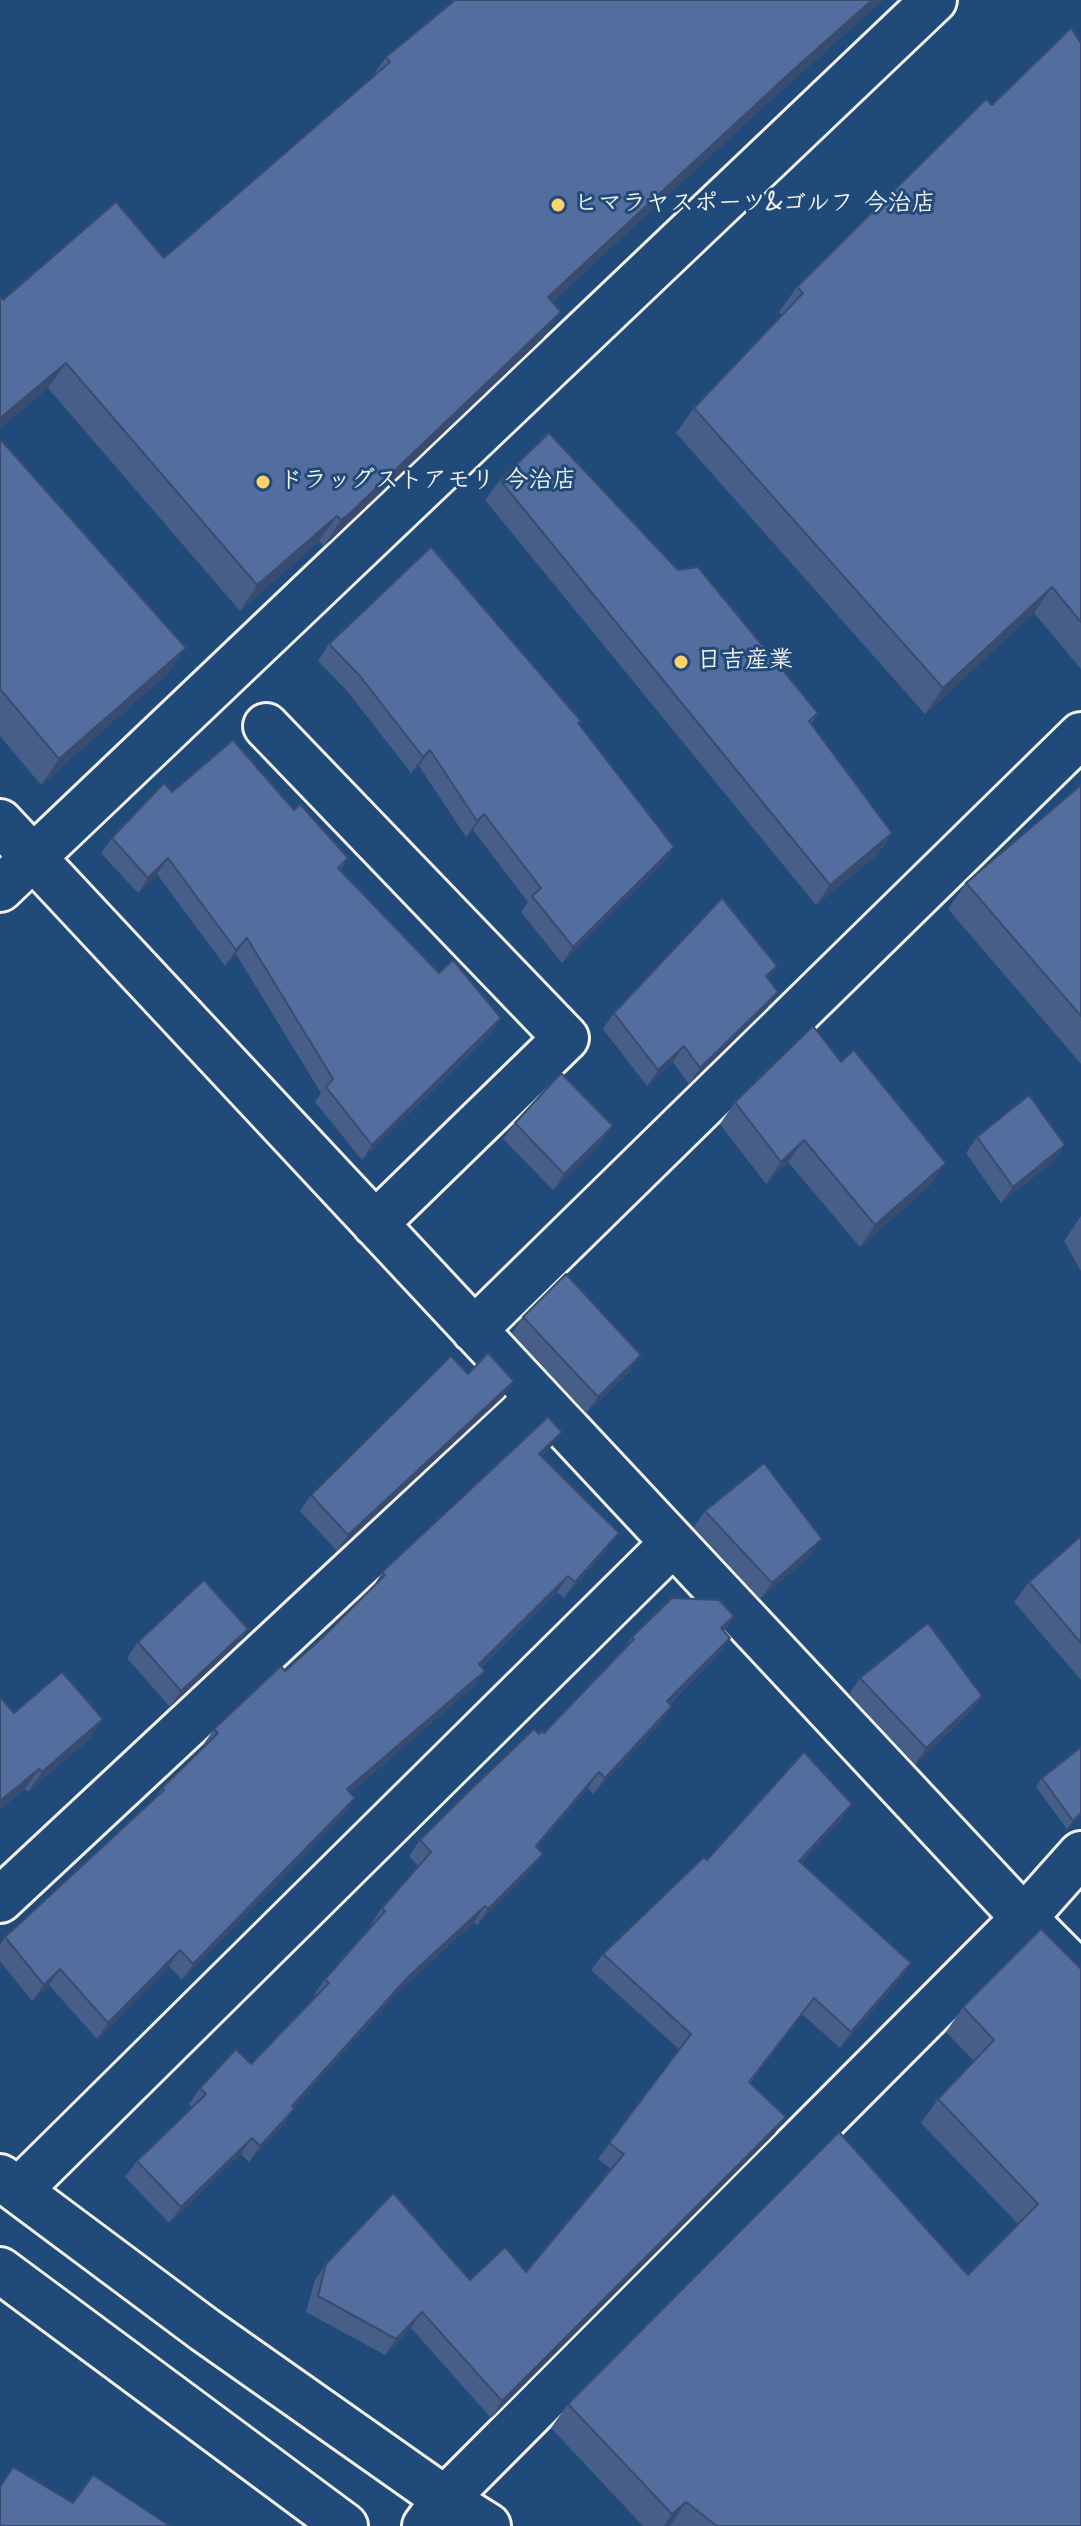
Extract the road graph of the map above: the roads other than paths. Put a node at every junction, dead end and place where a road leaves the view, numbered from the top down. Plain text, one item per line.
1 (934, 0) edge
2 (266, 726) dead end
3 (1081, 735) edge
4 (0, 822) edge
5 (32, 857) junction
6 (0, 889) edge
7 (375, 1224) junction
8 (474, 1330) junction
9 (538, 1398) junction
10 (673, 1543) junction
11 (1081, 1854) edge
12 (0, 1900) edge
13 (1024, 1918) junction
14 (1081, 1975) edge
15 (10, 2183) edge
16 (0, 2270) edge
17 (435, 2512) edge
18 (345, 2526) edge
19 (488, 2526) edge

1 - 5 street
2 - 7 street
3 - 8 street
4 - 5 street
5 - 6 street
5 - 7 street
7 - 8 street
8 - 9 street
9 - 10 street
9 - 12 street
10 - 13 street
10 - 15 street
11 - 13 street
13 - 14 street
13 - 17 street
15 - 17 street
16 - 18 street
17 - 19 street

